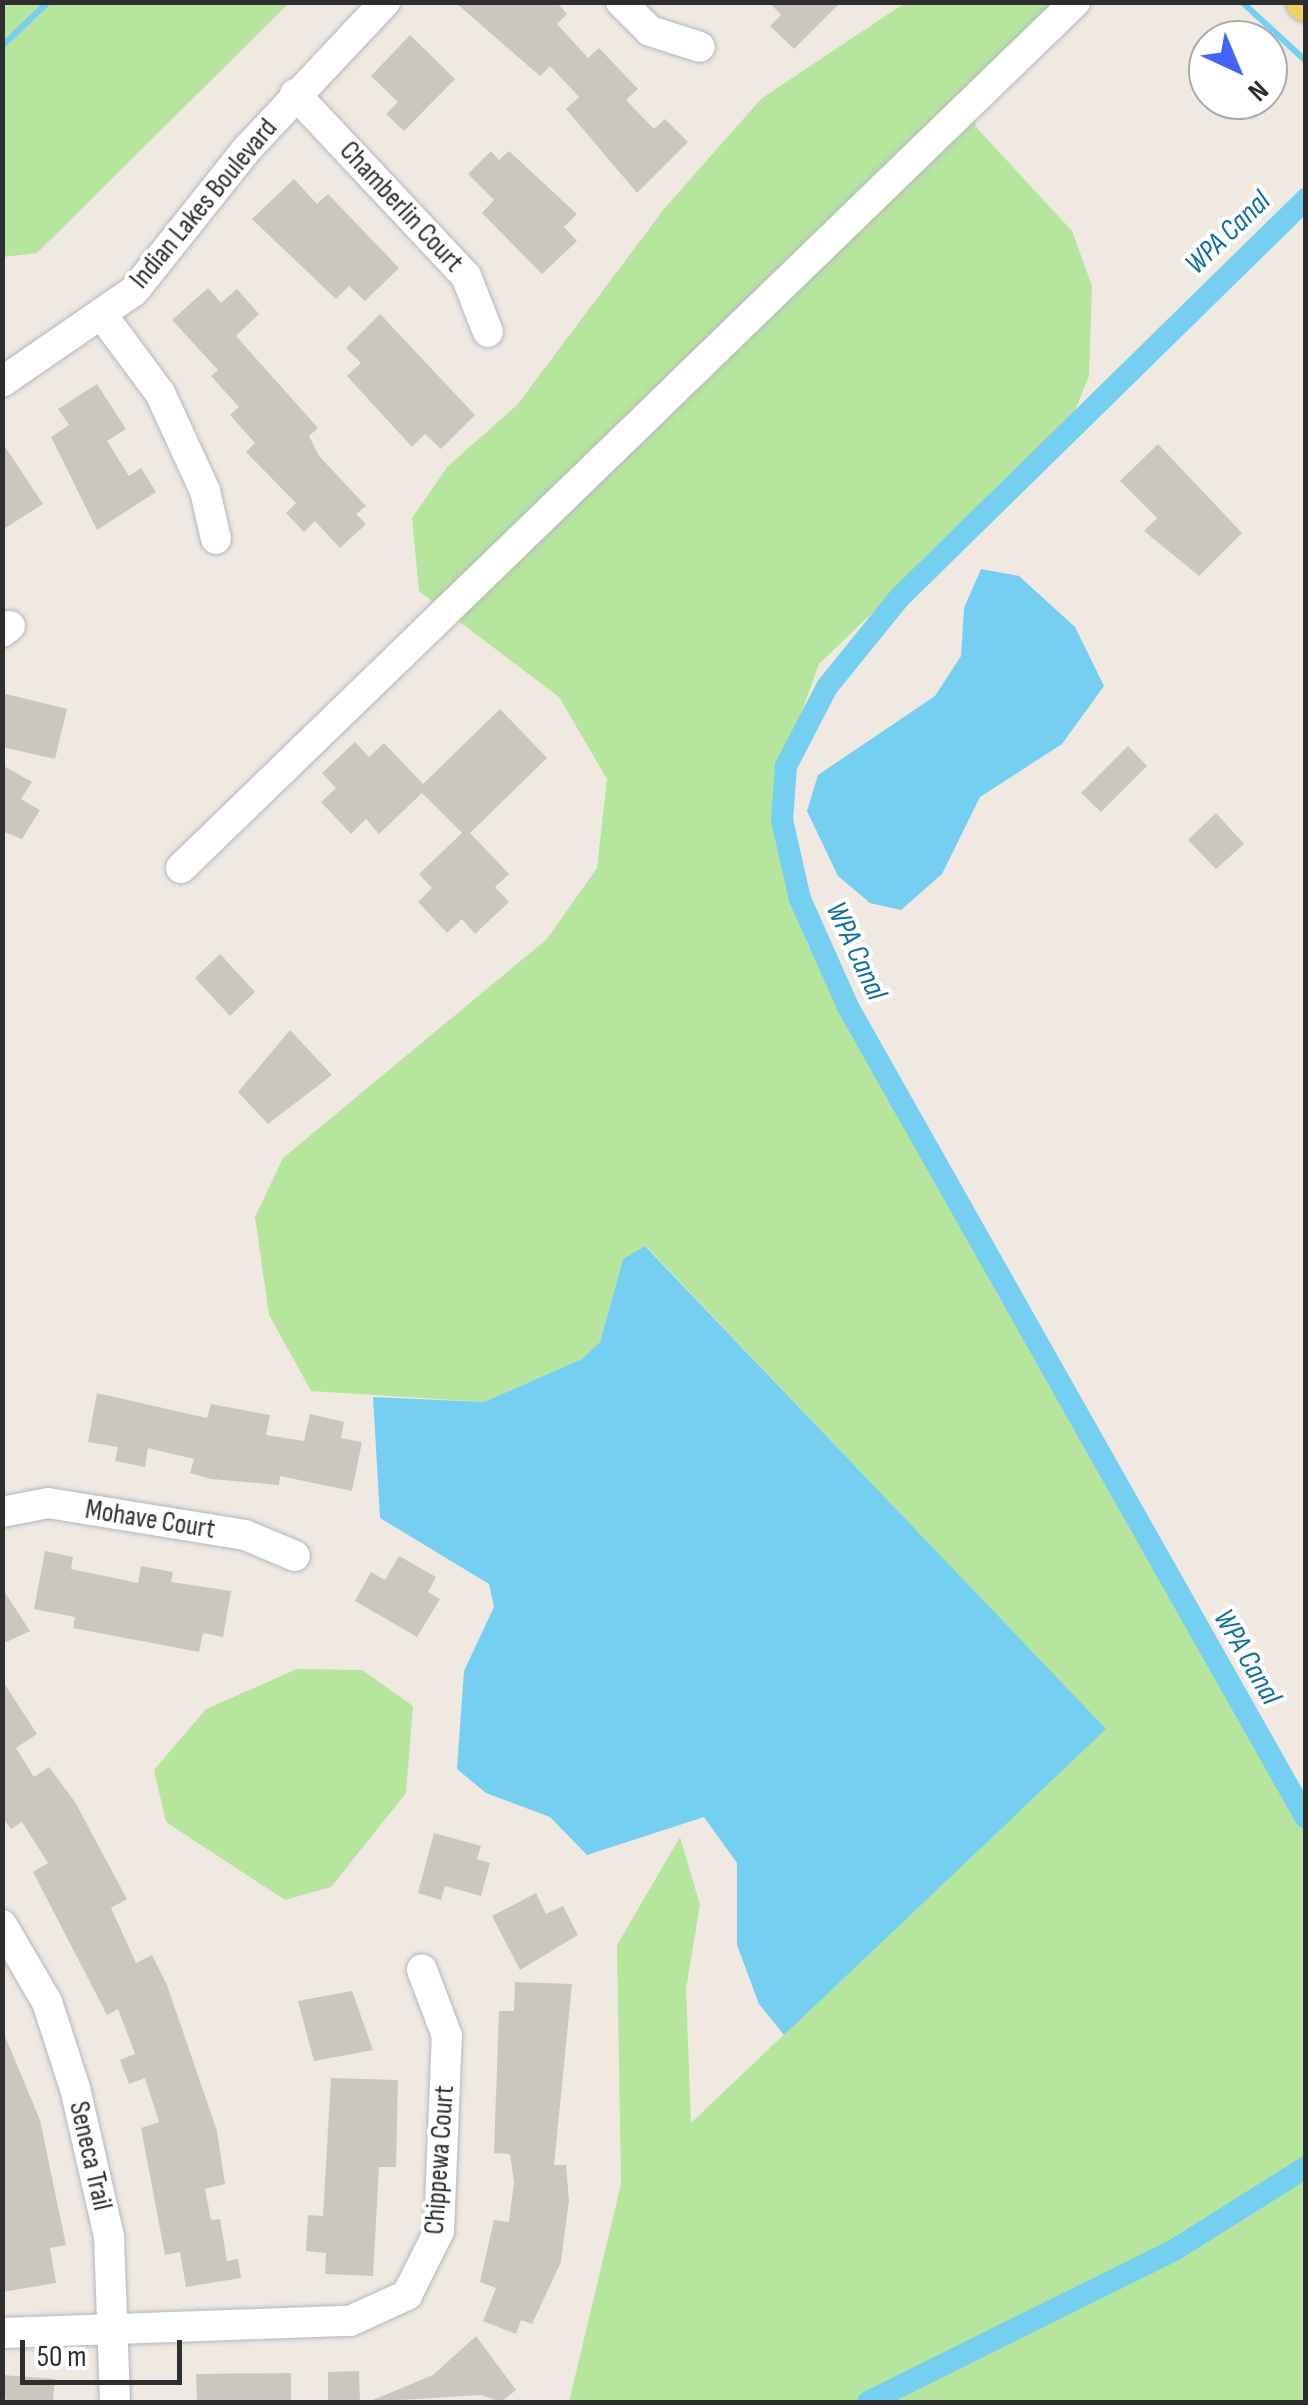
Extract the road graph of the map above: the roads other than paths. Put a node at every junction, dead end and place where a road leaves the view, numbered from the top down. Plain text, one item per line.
1 (385, 2) edge
2 (621, 2) edge
3 (1074, 2) edge
4 (700, 46) dead end
5 (295, 94) junction
6 (102, 315) junction
7 (488, 332) dead end
8 (2, 382) edge
9 (216, 539) dead end
10 (181, 868) dead end
11 (2, 1512) edge
12 (295, 1556) dead end
13 (2, 1925) edge
14 (422, 1970) dead end
15 (112, 2330) junction
16 (2, 2333) edge
17 (115, 2402) edge

1 - 5 street, Indian Lakes Boulevard
2 - 4 street
3 - 10 street
5 - 6 street, Indian Lakes Boulevard
5 - 7 street, Chamberlin Court
6 - 8 street, Indian Lakes Boulevard
6 - 9 street
11 - 12 street, Mohave Court
13 - 15 street, Seneca Trail
14 - 15 street, Chippewa Court
15 - 16 street, Chippewa Court
15 - 17 street, Seneca Trail

